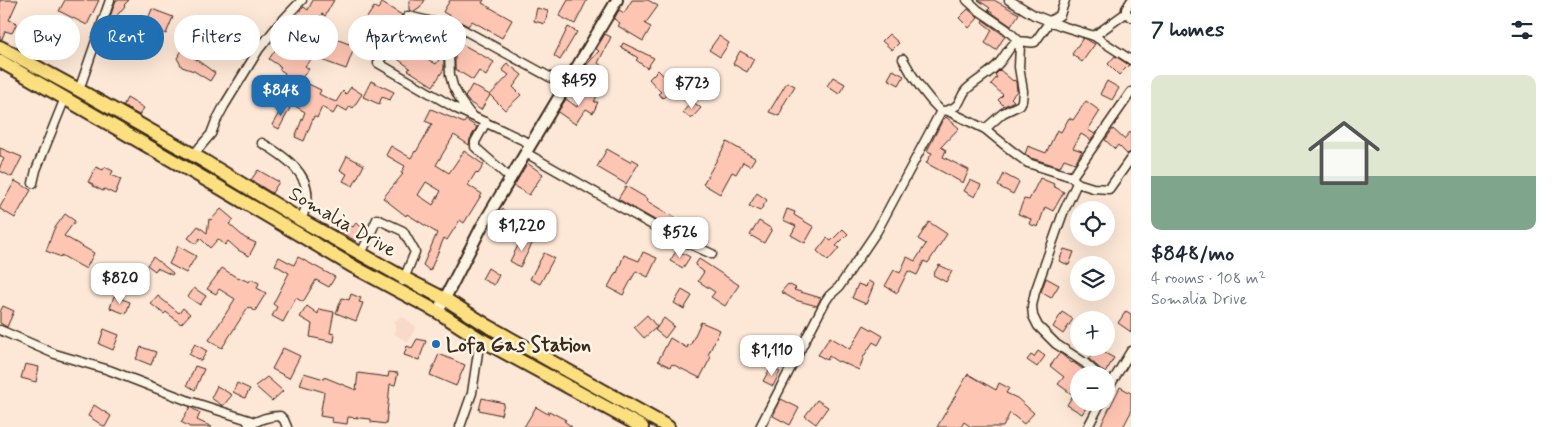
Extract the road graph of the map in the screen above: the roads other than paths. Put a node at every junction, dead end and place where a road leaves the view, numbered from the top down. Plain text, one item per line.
1 (110, 0) edge
2 (302, 0) edge
3 (617, 0) edge
4 (967, 0) edge
5 (1009, 0) edge
6 (1065, 0) edge
7 (1131, 1) edge
8 (1128, 15) edge
9 (1050, 21) junction
10 (466, 31) edge
11 (1094, 36) junction
12 (1019, 41) junction
13 (0, 47) edge
14 (903, 59) dead end
15 (380, 60) edge
16 (450, 60) edge
17 (1131, 60) edge
18 (0, 61) edge
19 (566, 86) junction
20 (80, 90) junction
21 (1131, 92) edge
22 (65, 98) junction
23 (945, 111) junction
24 (472, 117) junction
25 (486, 122) junction
26 (985, 129) junction
27 (262, 143) dead end
28 (529, 149) junction
29 (193, 155) junction
30 (1131, 158) edge
31 (1072, 176) junction
32 (510, 178) junction
33 (34, 183) dead end
34 (1077, 184) junction
35 (301, 220) junction
36 (361, 254) junction
37 (712, 254) dead end
38 (404, 278) junction
39 (397, 290) junction
40 (445, 299) junction
41 (438, 312) junction
42 (0, 330) edge
43 (480, 339) junction
44 (1131, 351) edge
45 (1088, 366) edge
46 (1115, 376) edge
47 (1096, 411) edge
48 (252, 425) edge
49 (287, 427) edge
50 (460, 427) edge
51 (642, 427) edge
52 (668, 427) edge
53 (760, 427) edge
54 (1088, 427) edge

1 - 20 street
2 - 29 street
3 - 19 street
4 - 12 street
5 - 9 street
6 - 9 street
7 - 8 street
8 - 11 street
9 - 11 street
9 - 12 street
10 - 19 street
11 - 17 street
12 - 23 street
12 - 26 street
13 - 20 main road, Somalia Drive
14 - 23 street
15 - 24 street
16 - 24 street
18 - 22 main road, Somalia Drive
19 - 28 street
20 - 29 main road, Somalia Drive
21 - 31 street
22 - 33 street
22 - 39 main road, Somalia Drive
23 - 26 street
23 - 53 street
24 - 25 street
25 - 28 street
25 - 32 street
26 - 31 street
27 - 35 street
28 - 32 street
28 - 37 street
29 - 35 main road, Somalia Drive
30 - 34 street
31 - 34 street
32 - 40 street
34 - 45 street
35 - 36 main road, Somalia Drive
36 - 38 main road, Somalia Drive
36 - 38 street
38 - 39 street
38 - 40 main road, Somalia Drive
39 - 41 main road, Somalia Drive
40 - 41 street
40 - 52 main road, Somalia Drive
41 - 43 main road, Somalia Drive
42 - 48 street
43 - 50 street
43 - 51 main road, Somalia Drive
44 - 46 street
47 - 54 street
48 - 49 street

